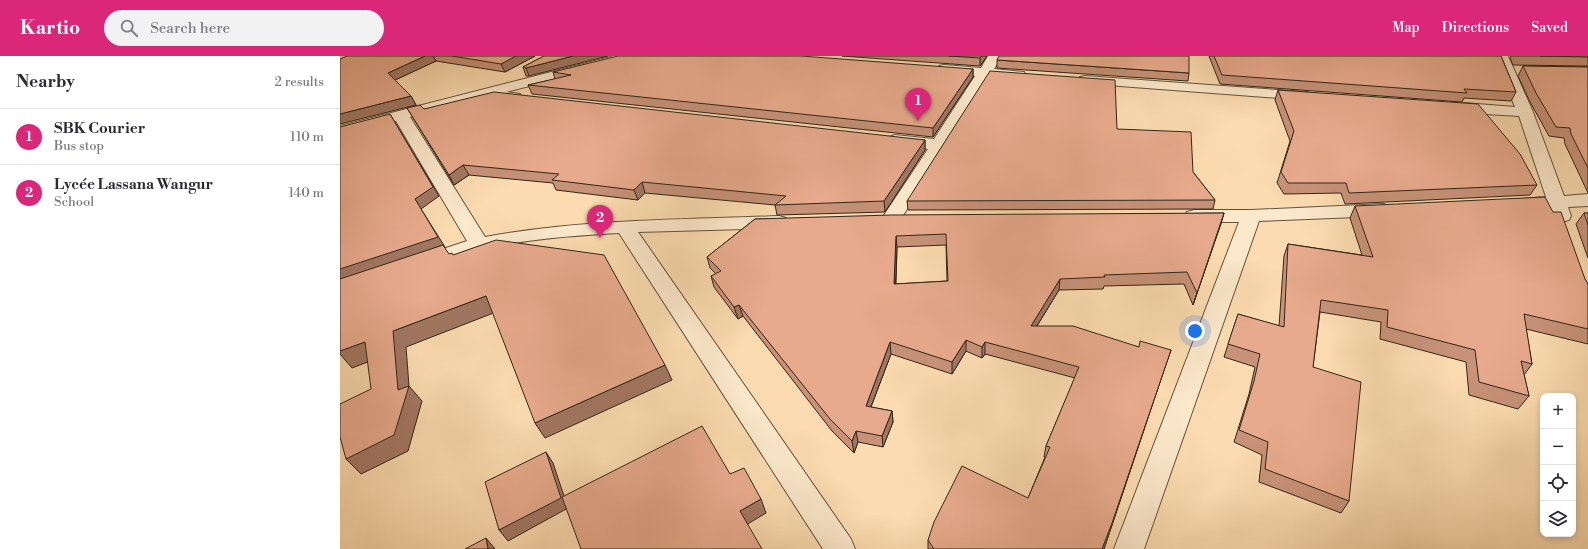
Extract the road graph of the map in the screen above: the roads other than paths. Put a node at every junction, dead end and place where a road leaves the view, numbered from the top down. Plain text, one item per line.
1 (630, 56) edge
2 (996, 56) edge
3 (1510, 66) edge
4 (528, 67) edge
5 (931, 68) edge
6 (985, 72) junction
7 (1033, 76) edge
8 (1073, 79) edge
9 (480, 94) junction
10 (1319, 97) edge
11 (528, 99) edge
12 (1438, 106) edge
13 (1525, 112) junction
14 (401, 116) junction
15 (340, 131) edge
16 (884, 138) edge
17 (940, 145) junction
18 (1588, 200) edge
19 (1557, 202) junction
20 (1502, 204) edge
21 (1400, 209) edge
22 (1179, 216) edge
23 (1251, 216) junction
24 (916, 218) edge
25 (798, 222) edge
26 (625, 228) junction
27 (1567, 230) edge
28 (479, 244) junction
29 (406, 269) edge
30 (840, 549) edge
31 (1129, 549) edge

1 - 9 street
2 - 6 street
3 - 13 street
4 - 9 street
5 - 6 street
6 - 7 street
6 - 17 street
8 - 10 street
9 - 11 street
9 - 14 street
12 - 13 street
13 - 19 street
14 - 15 street
14 - 28 street
16 - 17 street
17 - 24 street
18 - 19 street
19 - 20 street
19 - 27 street
21 - 23 street
22 - 23 street
23 - 31 street
25 - 26 street
26 - 28 street
26 - 30 street
28 - 29 street

